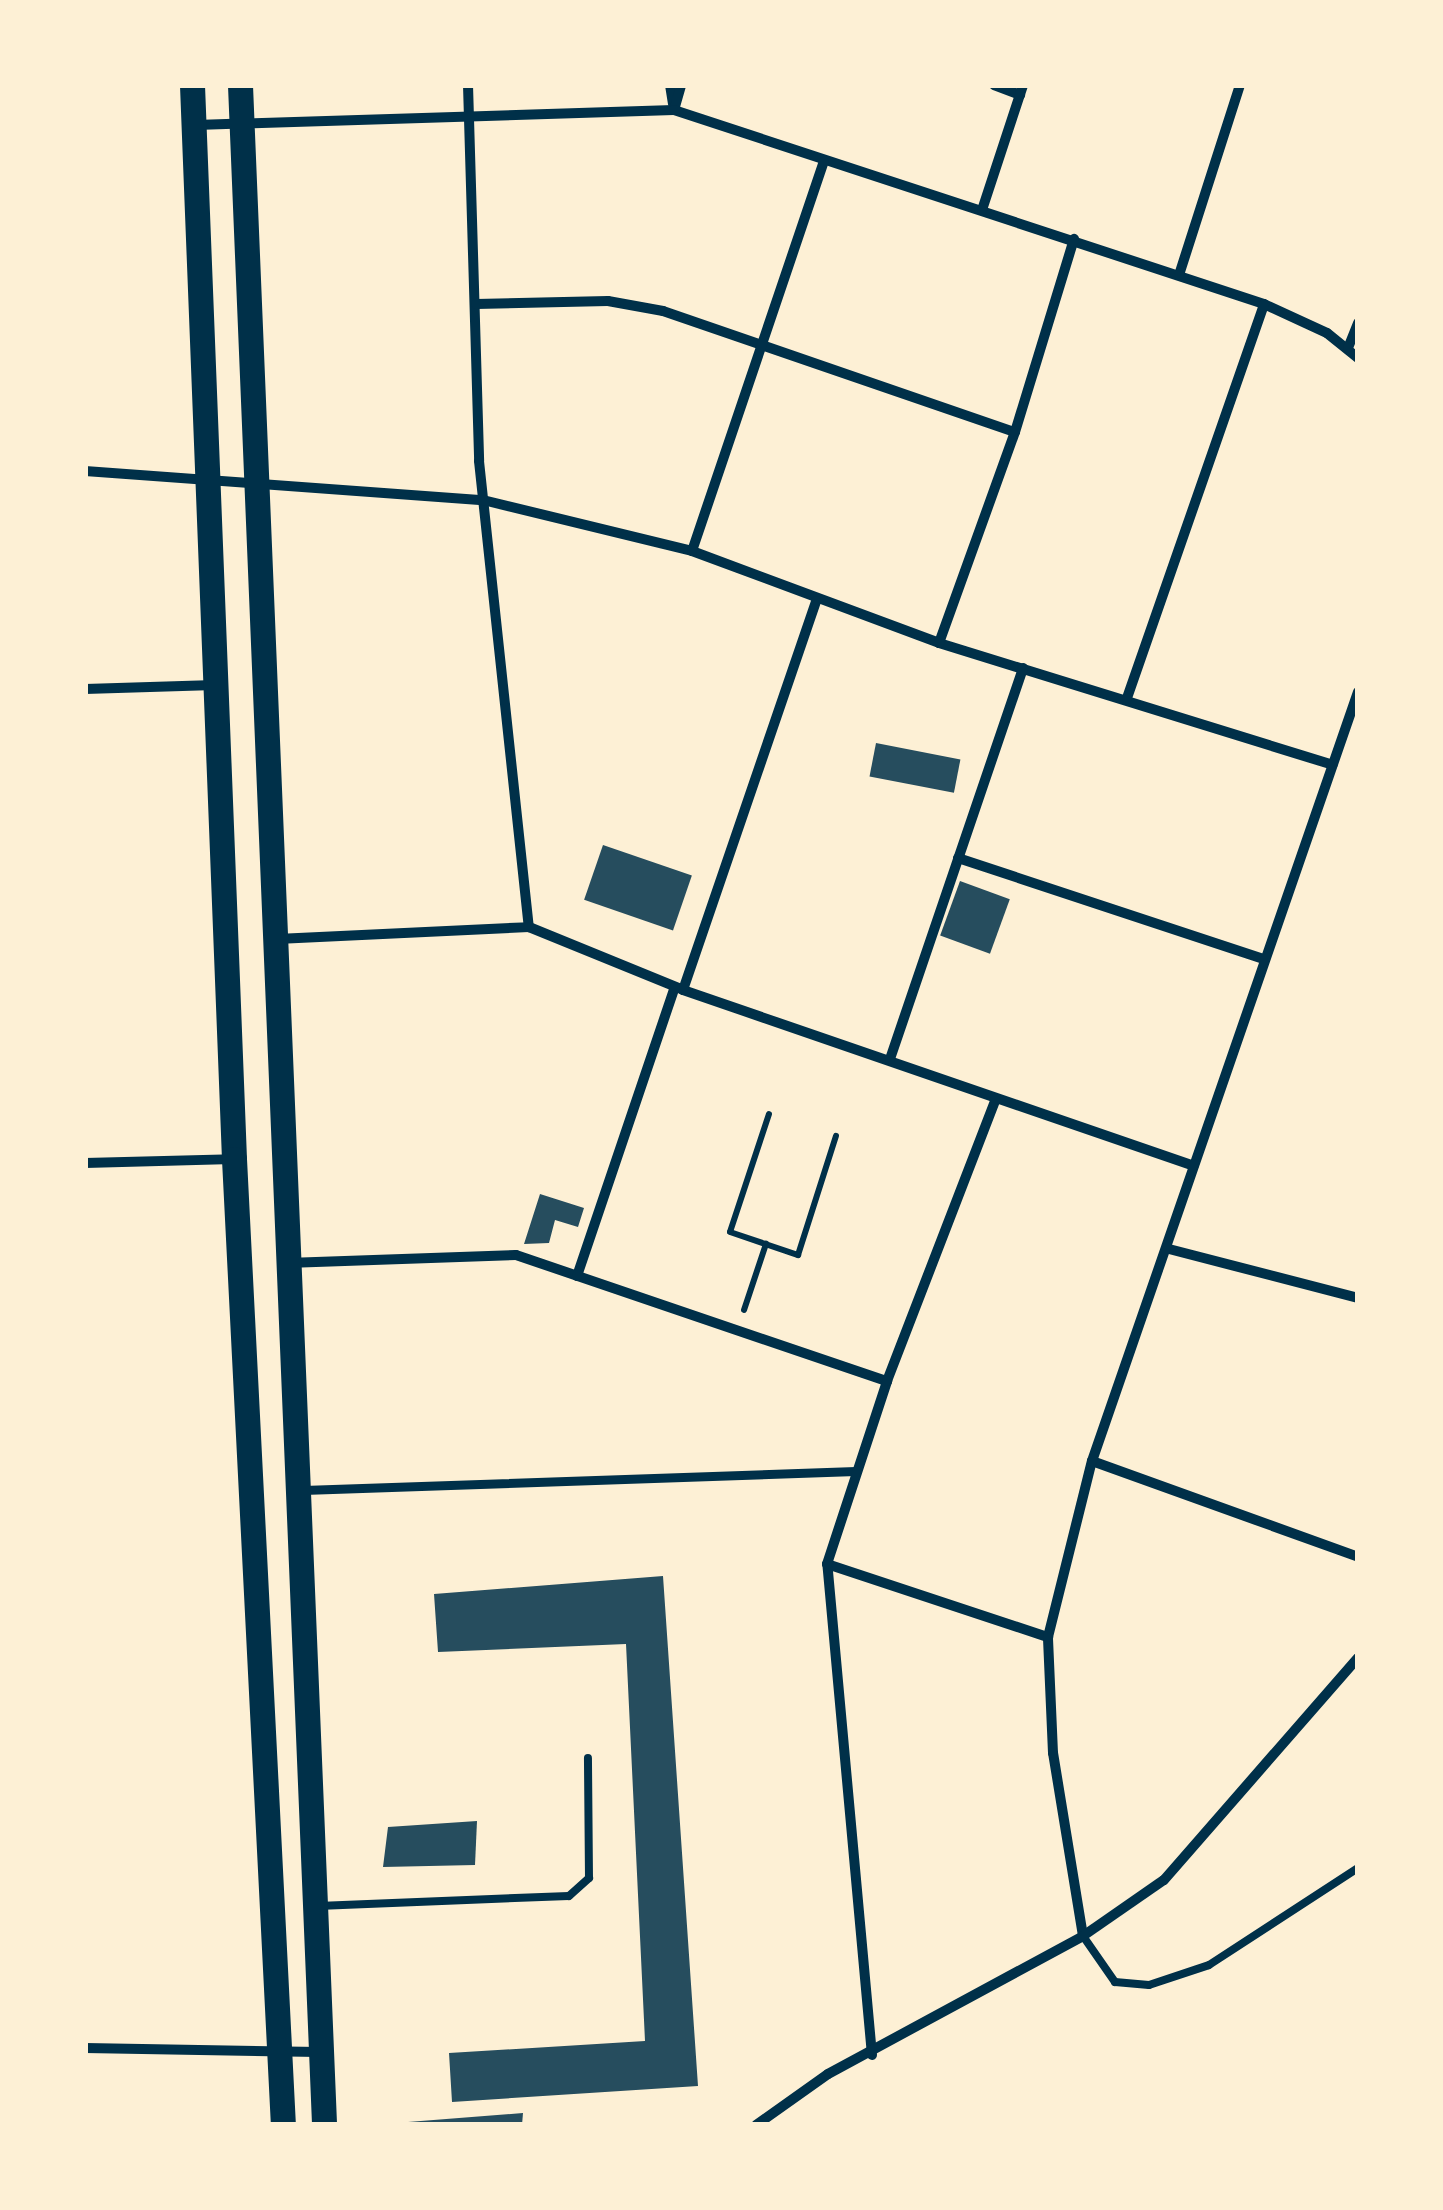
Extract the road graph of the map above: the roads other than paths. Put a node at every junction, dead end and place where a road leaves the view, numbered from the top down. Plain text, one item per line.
1 (192, 85) edge
2 (240, 85) edge
3 (468, 85) edge
4 (670, 85) edge
5 (681, 85) edge
6 (994, 85) edge
7 (1240, 85) edge
8 (1022, 90) edge
9 (674, 110) junction
10 (468, 112) junction
11 (243, 124) junction
12 (194, 126) junction
13 (824, 162) junction
14 (982, 210) junction
15 (1074, 239) junction
16 (1179, 275) junction
17 (476, 304) junction
18 (1264, 304) junction
19 (1358, 324) edge
20 (758, 346) junction
21 (1348, 348) junction
22 (1358, 358) edge
23 (1015, 432) junction
24 (85, 471) edge
25 (207, 481) junction
26 (256, 485) junction
27 (483, 500) junction
28 (692, 551) junction
29 (816, 601) junction
30 (939, 643) junction
31 (1022, 668) junction
32 (216, 685) junction
33 (85, 690) edge
34 (1358, 692) edge
35 (1127, 698) junction
36 (1333, 765) junction
37 (958, 858) junction
38 (529, 926) junction
39 (276, 939) junction
40 (1263, 959) junction
41 (679, 988) junction
42 (890, 1059) junction
43 (996, 1098) junction
44 (234, 1159) junction
45 (85, 1163) edge
46 (1194, 1166) junction
47 (1169, 1249) junction
48 (286, 1263) junction
49 (578, 1276) junction
50 (1358, 1298) edge
51 (886, 1381) junction
52 (1092, 1460) junction
53 (856, 1471) junction
54 (295, 1490) junction
55 (1358, 1557) edge
56 (827, 1564) junction
57 (1048, 1637) junction
58 (1358, 1658) edge
59 (588, 1758) dead end
60 (1358, 1868) edge
61 (314, 1907) junction
62 (1083, 1936) junction
63 (85, 2048) edge
64 (320, 2052) junction
65 (280, 2053) junction
66 (872, 2055) junction
67 (283, 2125) edge
68 (324, 2125) edge
69 (756, 2125) edge

1 - 12 main road
2 - 11 main road
3 - 10 street
4 - 9 street
5 - 9 street
6 - 8 street
7 - 16 street
8 - 14 street
9 - 10 street
9 - 13 street
10 - 11 street
10 - 17 street
11 - 12 street
11 - 26 main road
12 - 25 main road
13 - 14 street
13 - 20 street
14 - 15 street
15 - 16 street
15 - 23 street
16 - 18 street
17 - 20 street
17 - 27 street
18 - 21 street
18 - 35 street
19 - 21 street
20 - 23 street
20 - 28 street
21 - 22 street
23 - 30 street
24 - 25 street
25 - 26 street
25 - 32 main road
26 - 27 street
26 - 39 main road
27 - 28 street
27 - 38 street
28 - 29 street
29 - 30 street
29 - 41 street
30 - 31 street
31 - 35 street
31 - 37 street
32 - 33 street
32 - 44 main road
34 - 36 street
35 - 36 street
36 - 40 street
37 - 40 street
37 - 42 street
38 - 39 street
38 - 41 street
39 - 48 main road
40 - 46 street
41 - 42 street
41 - 49 street
42 - 43 street
43 - 46 street
43 - 51 street
44 - 45 street
44 - 65 main road
46 - 47 street
47 - 50 street
47 - 52 street
48 - 49 street
48 - 54 main road
49 - 51 street
51 - 53 street
52 - 55 street
52 - 57 street
53 - 54 street
53 - 56 street
54 - 61 main road
56 - 57 street
56 - 66 street
57 - 62 street
58 - 62 street
59 - 61 lane
60 - 62 lane
61 - 64 main road
62 - 66 street
63 - 65 street
64 - 65 street
64 - 68 main road
65 - 67 main road
66 - 69 street

